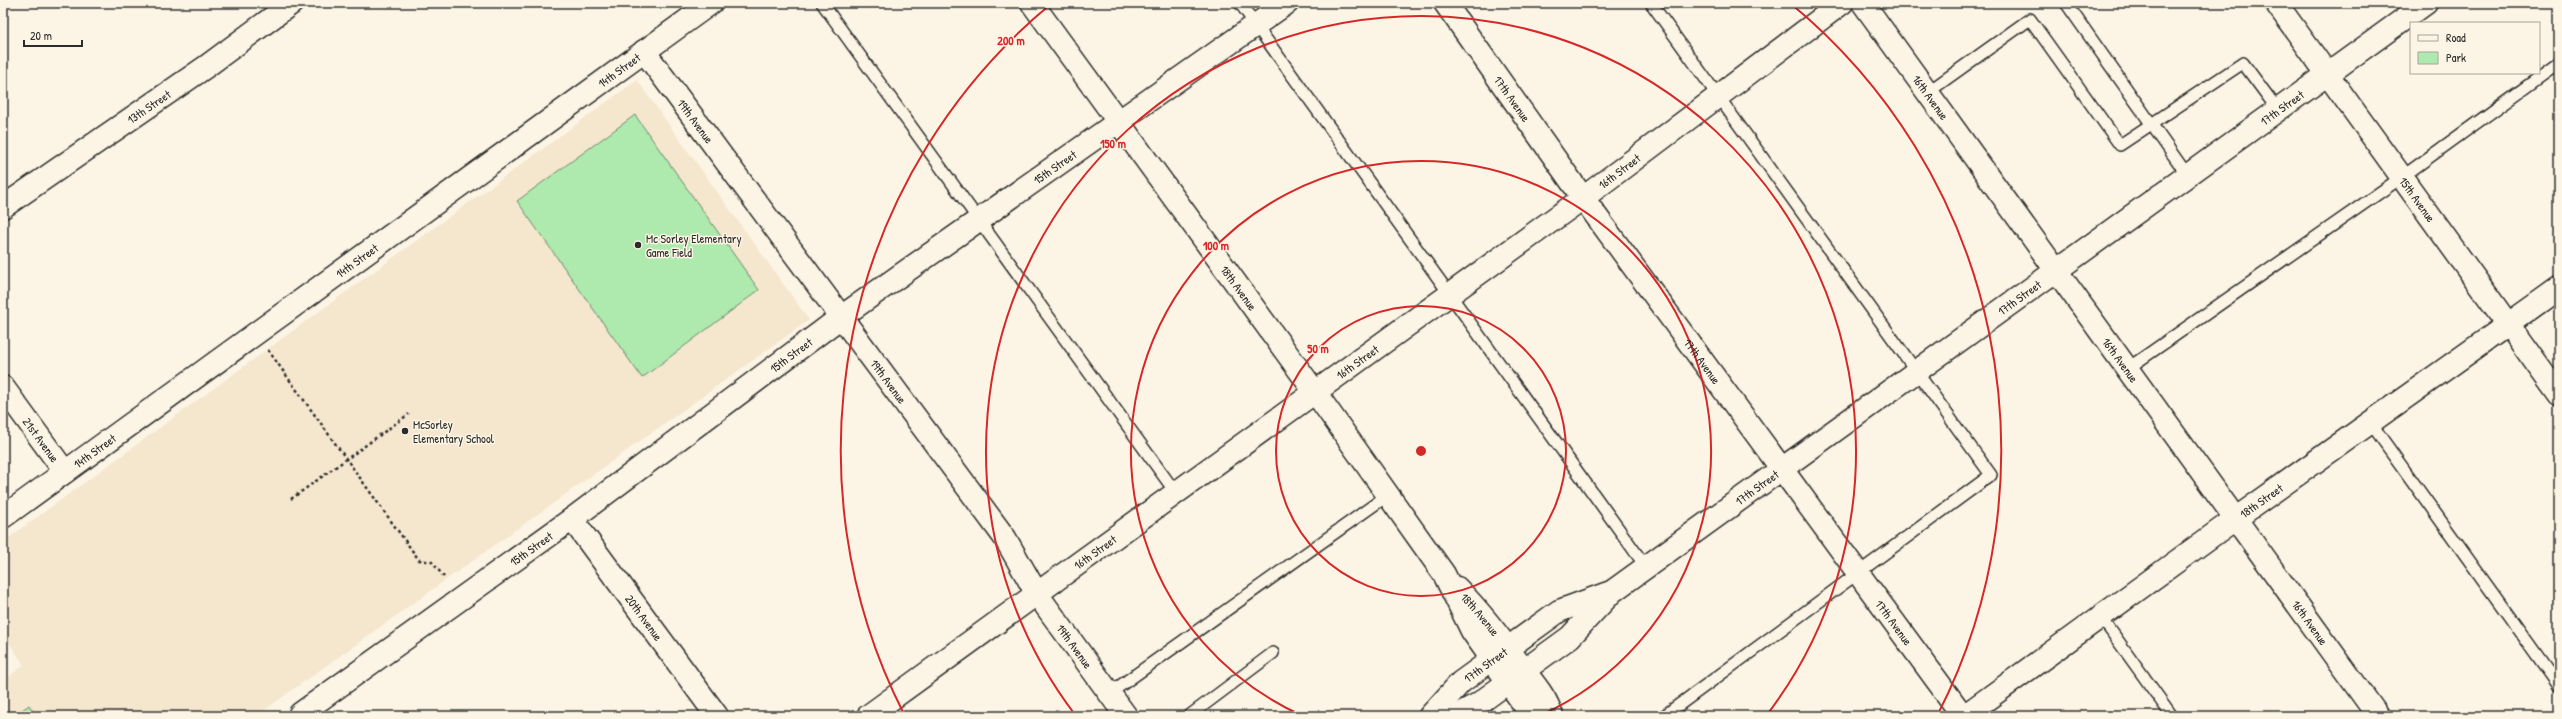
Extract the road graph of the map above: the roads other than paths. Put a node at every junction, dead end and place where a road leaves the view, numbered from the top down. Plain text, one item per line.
1 (292, 3) edge
2 (711, 3) edge
3 (822, 3) edge
4 (1032, 3) edge
5 (1240, 3) edge
6 (1287, 3) edge
7 (1444, 3) edge
8 (1651, 3) edge
9 (1842, 3) edge
10 (1864, 3) edge
11 (2066, 3) edge
12 (2276, 3) edge
13 (2426, 3) edge
14 (1256, 26) junction
15 (644, 51) junction
16 (2559, 63) edge
17 (2327, 74) junction
18 (1928, 92) junction
19 (1718, 96) junction
20 (2278, 110) junction
21 (1116, 121) junction
22 (2152, 125) junction
23 (2188, 176) junction
24 (2402, 177) junction
25 (1583, 198) junction
26 (3, 207) edge
27 (979, 219) junction
28 (2057, 272) junction
29 (2559, 288) edge
30 (1450, 294) junction
31 (841, 317) junction
32 (2508, 325) junction
33 (2127, 369) junction
34 (1917, 372) junction
35 (3, 387) edge
36 (1315, 392) junction
37 (2559, 395) edge
38 (2370, 422) junction
39 (1782, 469) junction
40 (65, 472) junction
41 (1176, 493) junction
42 (1388, 495) junction
43 (3, 517) edge
44 (572, 519) junction
45 (2235, 519) junction
46 (1646, 567) junction
47 (1859, 574) junction
48 (1613, 591) junction
49 (1037, 594) junction
50 (2101, 617) junction
51 (1273, 653) dead end
52 (1500, 653) junction
53 (1517, 677) junction
54 (2559, 686) edge
55 (1110, 693) junction
56 (301, 715) edge
57 (717, 716) edge
58 (868, 716) edge
59 (1126, 716) edge
60 (1188, 716) edge
61 (1430, 716) edge
62 (1455, 716) edge
63 (1532, 716) edge
64 (1552, 716) edge
65 (1664, 716) edge
66 (1964, 716) edge
67 (2172, 716) edge
68 (2378, 716) edge

1 - 26 street, 13th Street
2 - 15 street, 14th Street
3 - 27 lane
4 - 21 street, 18th Avenue
5 - 14 lane
6 - 14 street, 15th Street
7 - 25 street, 17th Avenue
8 - 19 lane
9 - 19 street, 16th Street
10 - 18 street, 16th Avenue
11 - 22 lane
12 - 17 street, 15th Avenue
13 - 17 street, 17th Street
14 - 21 street, 15th Street
14 - 30 lane
15 - 31 street, 19th Avenue
15 - 40 street, 14th Street
16 - 24 lane
17 - 20 street, 17th Street
17 - 24 street, 15th Avenue
18 - 22 lane
18 - 28 street, 16th Avenue
19 - 25 street, 16th Street
19 - 34 lane
20 - 22 lane
20 - 23 street, 17th Street
21 - 27 street, 15th Street
21 - 36 street, 18th Avenue
22 - 23 lane
23 - 28 street, 17th Street
24 - 32 street, 15th Avenue
24 - 33 lane
25 - 30 street, 16th Street
25 - 39 street, 17th Avenue
27 - 31 street, 15th Street
27 - 41 lane
28 - 33 street, 16th Avenue
28 - 34 street, 17th Street
29 - 32 street, 18th Street
30 - 36 street, 16th Street
30 - 46 lane
31 - 44 street, 15th Street
31 - 49 street, 19th Avenue
32 - 37 street, 15th Avenue
32 - 38 street, 18th Street
33 - 45 street, 16th Avenue
34 - 39 street, 17th Street
34 - 47 lane
35 - 40 street, 21st Avenue
36 - 41 street, 16th Street
36 - 42 street, 18th Avenue
38 - 45 street, 18th Street
38 - 54 lane
39 - 46 street, 17th Street
39 - 47 street, 17th Avenue
40 - 43 street, 14th Street
41 - 49 street, 16th Street
42 - 52 street, 18th Avenue
42 - 55 lane
44 - 56 street, 15th Street
44 - 57 street, 20th Avenue
45 - 50 street, 18th Street
45 - 68 street, 16th Avenue
46 - 48 street, 17th Street
47 - 65 lane
47 - 66 street, 17th Avenue
48 - 52 street, 17th Street
48 - 53 street, 17th Street
49 - 55 street, 19th Avenue
49 - 58 street, 16th Street
50 - 66 street, 18th Street
50 - 67 lane
51 - 60 lane
52 - 53 street, 18th Avenue
52 - 61 street, 17th Street
53 - 62 street, 17th Street
53 - 63 street, 18th Avenue
53 - 64 street, 18th Avenue
55 - 59 street, 19th Avenue

